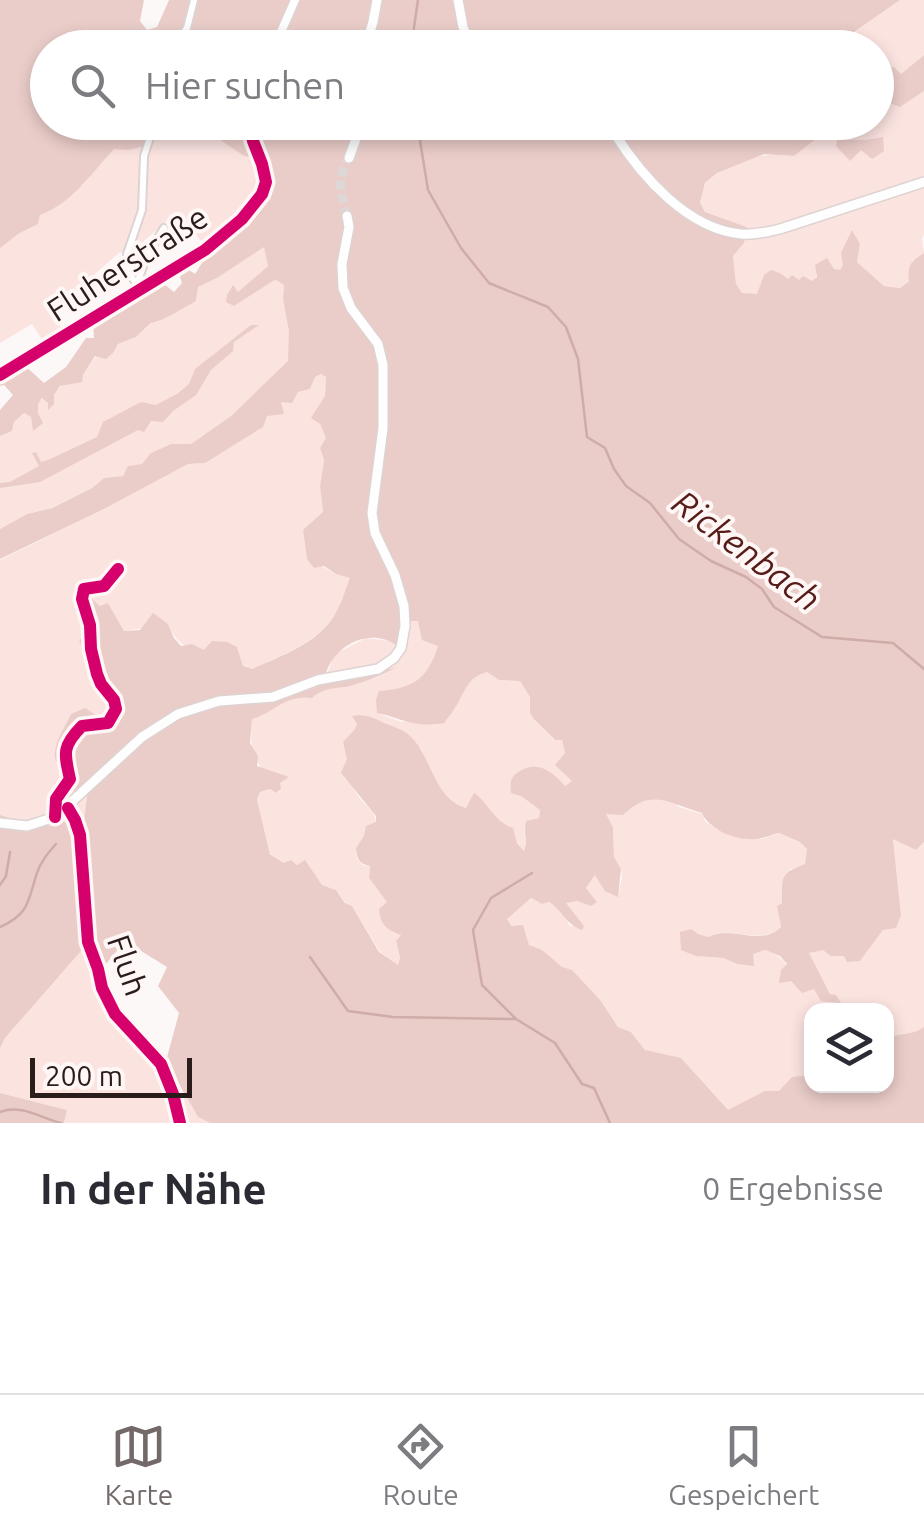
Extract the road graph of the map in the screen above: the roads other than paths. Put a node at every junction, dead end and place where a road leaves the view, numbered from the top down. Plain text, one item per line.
1 (194, 0) edge
2 (296, 0) edge
3 (377, 0) edge
4 (458, 0) edge
5 (186, 30) edge
6 (282, 30) edge
7 (371, 30) edge
8 (464, 30) edge
9 (149, 140) edge
10 (252, 140) edge
11 (355, 140) edge
12 (619, 140) tunnel mouth
13 (349, 158) tunnel mouth
14 (924, 182) edge
15 (347, 216) tunnel mouth
16 (164, 228) dead end
17 (138, 286) junction
18 (0, 375) edge
19 (118, 569) dead end
20 (68, 808) junction
21 (55, 817) junction
22 (0, 823) edge
23 (180, 1123) edge

1 - 5 street
2 - 6 street
3 - 7 main road
4 - 8 main road
9 - 17 street
10 - 17 street, Fluherstraße
11 - 13 main road
12 - 14 main road
15 - 20 main road
16 - 17 street
17 - 18 street, Fluherstraße
19 - 21 street
20 - 21 main road
20 - 23 street, Fluh
21 - 22 main road

